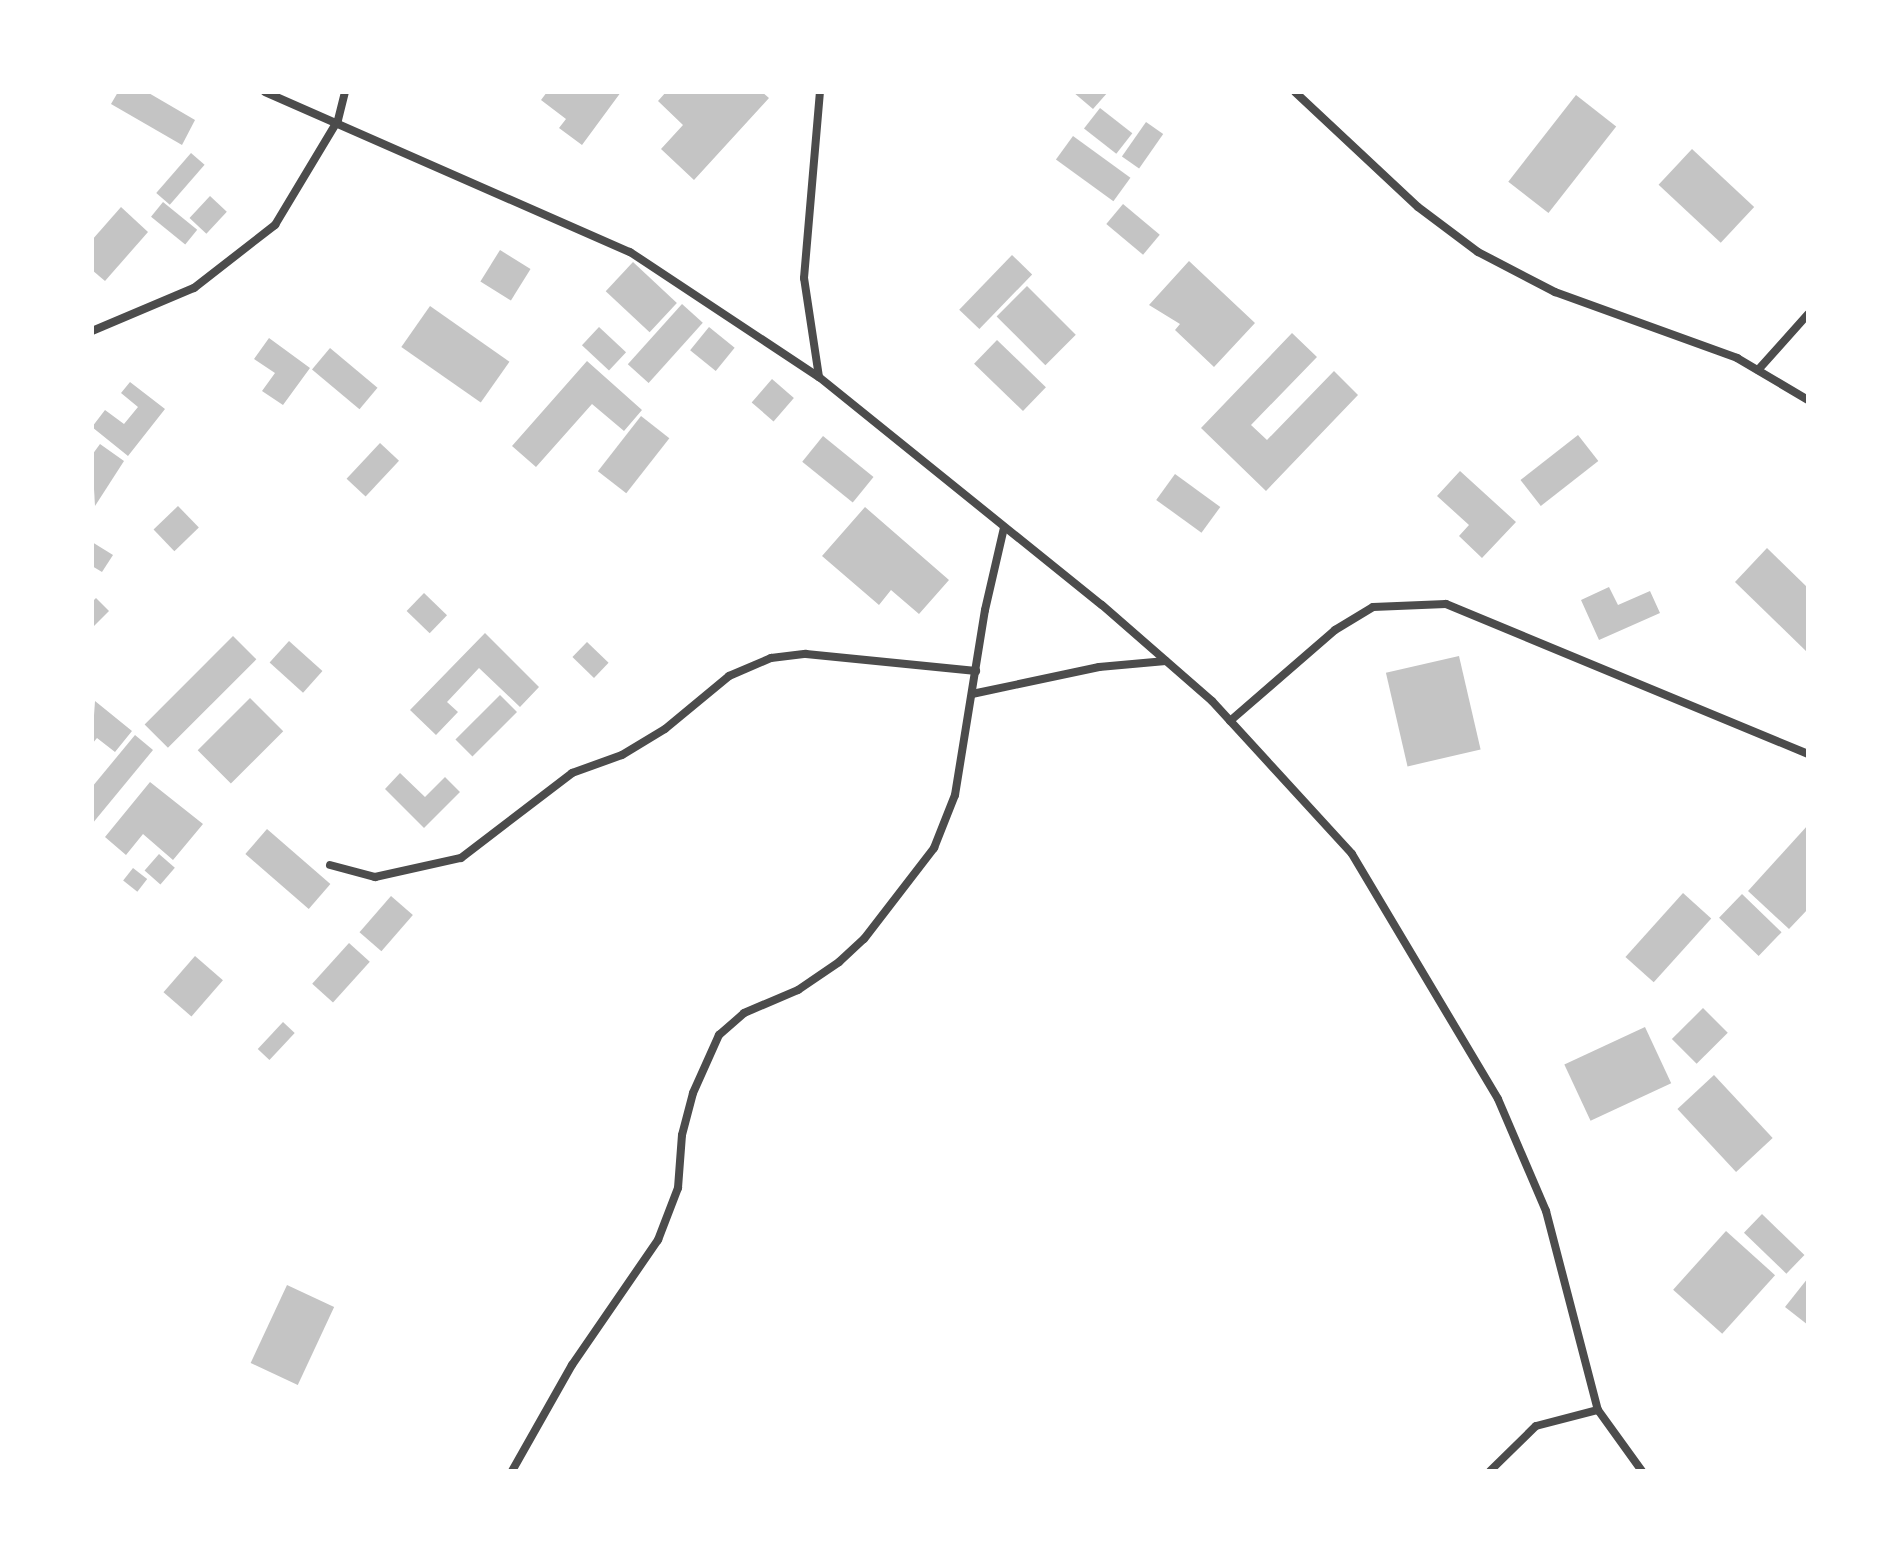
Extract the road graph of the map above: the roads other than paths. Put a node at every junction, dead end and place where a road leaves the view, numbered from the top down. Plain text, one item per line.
1 (265, 92) edge
2 (345, 92) edge
3 (820, 92) edge
4 (1295, 92) edge
5 (338, 120) junction
6 (1808, 314) edge
7 (92, 331) edge
8 (1758, 370) junction
9 (819, 377) junction
10 (1808, 400) edge
11 (1004, 528) junction
12 (1166, 661) junction
13 (976, 671) junction
14 (972, 694) junction
15 (1230, 721) junction
16 (1808, 754) edge
17 (330, 865) dead end
18 (1598, 1410) junction
19 (512, 1471) edge
20 (1490, 1471) edge
21 (1642, 1471) edge

1 - 5 street
2 - 5 street
3 - 9 street
4 - 8 street
5 - 7 street
5 - 9 street
6 - 8 street
8 - 10 street
9 - 11 street
11 - 12 street
11 - 13 street
12 - 14 street
12 - 15 street
13 - 14 street
13 - 17 street
14 - 19 street
15 - 16 street
15 - 18 street
18 - 20 street
18 - 21 street

